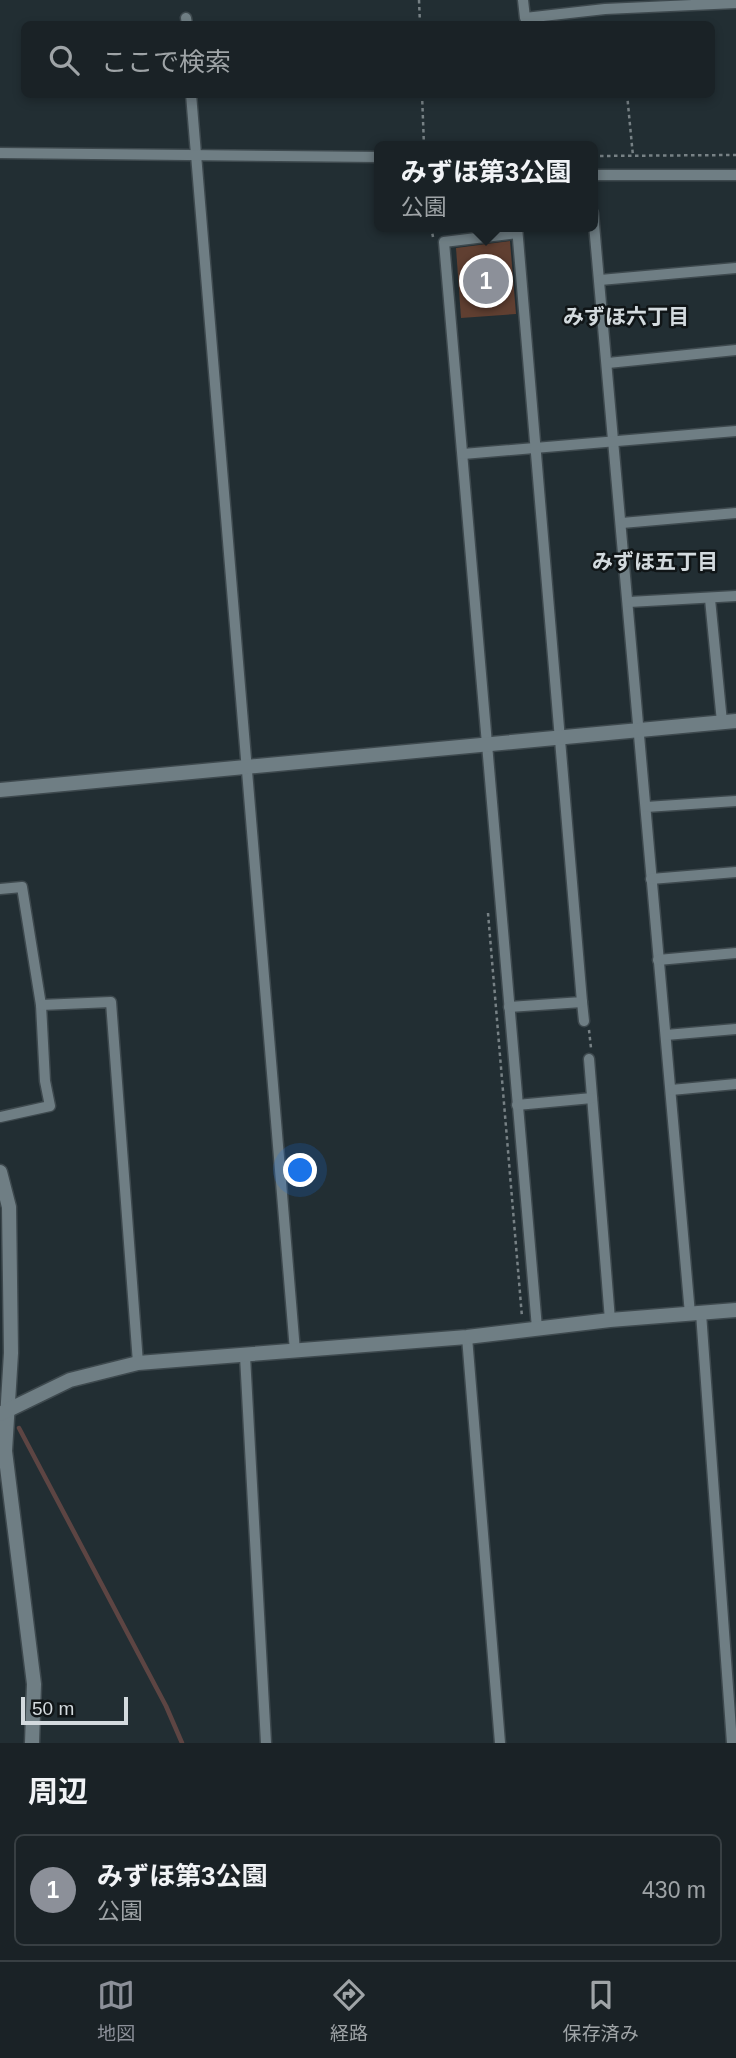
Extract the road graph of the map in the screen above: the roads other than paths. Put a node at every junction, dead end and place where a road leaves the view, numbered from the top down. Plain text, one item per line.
1 (523, 0) edge
2 (713, 2) edge
3 (736, 3) edge
4 (191, 98) edge
5 (0, 153) edge
6 (195, 154) junction
7 (374, 157) edge
8 (598, 175) edge
9 (736, 175) edge
10 (505, 232) edge
11 (517, 232) edge
12 (595, 232) edge
13 (736, 268) edge
14 (600, 280) junction
15 (736, 351) edge
16 (608, 363) junction
17 (736, 431) edge
18 (614, 440) junction
19 (535, 449) junction
20 (463, 454) junction
21 (736, 513) edge
22 (622, 523) junction
23 (736, 596) edge
24 (710, 599) junction
25 (629, 602) junction
26 (729, 722) edge
27 (641, 729) junction
28 (561, 738) junction
29 (488, 742) junction
30 (248, 768) junction
31 (0, 790) edge
32 (736, 801) edge
33 (646, 807) junction
34 (736, 872) edge
35 (0, 878) edge
36 (651, 878) junction
37 (0, 889) edge
38 (736, 953) edge
39 (658, 960) junction
40 (582, 1002) junction
41 (41, 1005) junction
42 (509, 1007) junction
43 (584, 1021) road end
44 (736, 1029) edge
45 (666, 1035) junction
46 (589, 1059) road end
47 (736, 1084) edge
48 (671, 1090) junction
49 (592, 1098) junction
50 (517, 1105) junction
51 (0, 1117) edge
52 (0, 1172) edge
53 (736, 1310) edge
54 (696, 1313) junction
55 (610, 1320) junction
56 (537, 1328) junction
57 (467, 1337) junction
58 (295, 1351) junction
59 (245, 1356) junction
60 (138, 1363) junction
61 (3, 1414) edge
62 (32, 1743) edge
63 (266, 1743) edge
64 (500, 1743) edge
65 (732, 1743) edge

1 - 2 street
2 - 3 street
4 - 6 street
5 - 6 street
6 - 7 street
6 - 30 street
8 - 9 street
10 - 20 street
11 - 19 street
12 - 14 street
13 - 14 street
14 - 16 street
15 - 16 street
16 - 18 street
17 - 18 street
18 - 19 street
18 - 22 street
19 - 20 street
19 - 28 street
20 - 29 street
21 - 22 street
22 - 25 street
23 - 24 street
24 - 25 street
24 - 26 street
25 - 27 street
26 - 27 street
27 - 28 street
27 - 33 street
28 - 29 street
28 - 40 street
29 - 30 street
29 - 42 street
30 - 31 street
30 - 58 street
32 - 33 street
33 - 36 street
34 - 36 street
35 - 37 street
36 - 39 street
37 - 41 street
38 - 39 street
39 - 45 street
40 - 42 street
40 - 43 street
41 - 51 street
41 - 60 street
42 - 50 street
44 - 45 street
45 - 48 street
46 - 49 street
47 - 48 street
48 - 54 street
49 - 50 street
49 - 55 street
50 - 56 street
52 - 61 street
53 - 54 street
54 - 55 street
54 - 65 street
55 - 56 street
56 - 57 street
57 - 58 street
57 - 64 street
58 - 59 street
59 - 60 street
59 - 63 street
60 - 61 street
61 - 62 street

